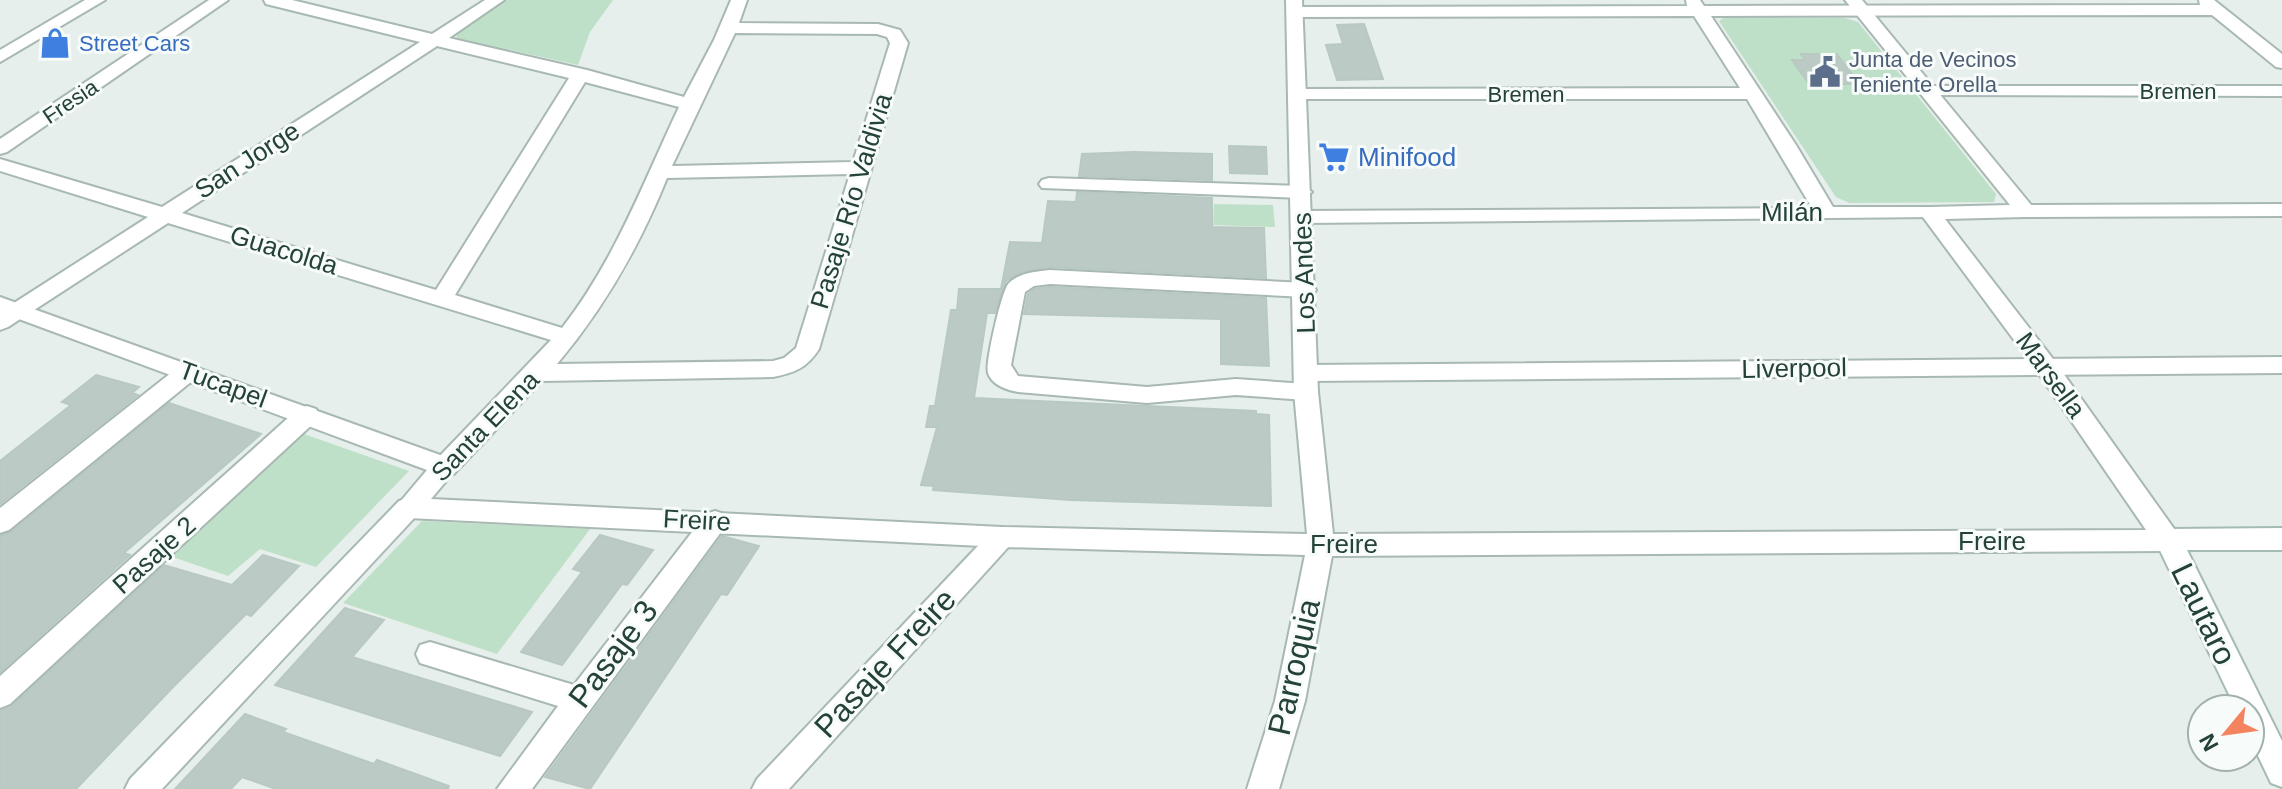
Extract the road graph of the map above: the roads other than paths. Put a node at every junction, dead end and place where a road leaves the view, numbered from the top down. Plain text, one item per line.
1 (97, 0) edge
2 (220, 0) edge
3 (272, 0) edge
4 (496, 0) edge
5 (739, 0) edge
6 (1695, 5) edge
7 (1857, 5) edge
8 (2210, 5) edge
9 (1295, 6) edge
10 (731, 28) junction
11 (431, 41) junction
12 (0, 57) edge
13 (2282, 63) edge
14 (581, 74) junction
15 (1930, 91) junction
16 (2282, 91) edge
17 (1753, 93) junction
18 (1299, 94) junction
19 (690, 104) junction
20 (0, 148) edge
21 (0, 165) edge
22 (861, 168) junction
23 (659, 172) junction
24 (1049, 184) dead end
25 (1302, 192) junction
26 (2282, 210) edge
27 (2026, 211) junction
28 (1825, 212) junction
29 (164, 213) junction
30 (1930, 213) junction
31 (1303, 217) junction
32 (1305, 290) junction
33 (441, 300) junction
34 (6, 312) edge
35 (567, 337) junction
36 (2045, 365) junction
37 (2282, 365) edge
38 (189, 371) junction
39 (536, 373) junction
40 (1306, 383) junction
41 (307, 415) junction
42 (445, 467) junction
43 (408, 508) junction
44 (715, 521) junction
45 (0, 523) edge
46 (1002, 537) junction
47 (2282, 539) edge
48 (2168, 540) junction
49 (1321, 545) junction
50 (430, 654) dead end
51 (0, 695) edge
52 (579, 699) junction
53 (2282, 773) edge
54 (141, 789) edge
55 (513, 789) edge
56 (768, 789) edge
57 (1263, 789) edge

1 - 12 street
2 - 20 street, Fresia
3 - 11 street
4 - 11 street, San Jorge
5 - 10 street, Santa Elena
6 - 7 street
6 - 9 street
6 - 17 street
7 - 8 street
7 - 15 street
8 - 13 street
9 - 18 street, Los Andes
10 - 19 street, Santa Elena
10 - 22 street, Pasaje Río Valdivia
11 - 14 street
11 - 29 street, San Jorge
14 - 19 street
14 - 33 street
15 - 16 street, Bremen
15 - 27 street
17 - 18 street, Bremen
17 - 28 street
18 - 25 street, Los Andes
19 - 23 street, Santa Elena
21 - 29 street, Guacolda
22 - 23 street
22 - 39 street, Pasaje Río Valdivia
23 - 35 street, Santa Elena
24 - 25 street
25 - 31 street, Los Andes
26 - 27 street, Milán
27 - 30 street, Milán
28 - 30 street, Milán
28 - 31 street, Milán
29 - 33 street, Guacolda
29 - 34 street, San Jorge
30 - 36 street, Marsella
31 - 32 street, Los Andes
32 - 40 street, Los Andes
32 - 40 street, Liverpool
33 - 35 street, Guacolda
34 - 38 street, Tucapel
35 - 39 street, Santa Elena
36 - 37 street, Liverpool
36 - 40 street, Liverpool
36 - 48 street, Marsella
38 - 41 street, Tucapel
38 - 45 street
39 - 42 street, Santa Elena
40 - 49 street, Los Andes
41 - 42 street, Tucapel
41 - 51 street, Pasaje 2
42 - 43 street, Santa Elena
43 - 44 street, Freire
43 - 54 street, Santa Elena
44 - 46 street, Freire
44 - 52 street, Pasaje 3
46 - 49 street, Freire
46 - 56 street, Pasaje Freire
47 - 48 street, Freire
48 - 49 street, Freire
48 - 53 street, Lautaro
49 - 57 street, Parroquia
50 - 52 street
52 - 55 street, Pasaje 3

